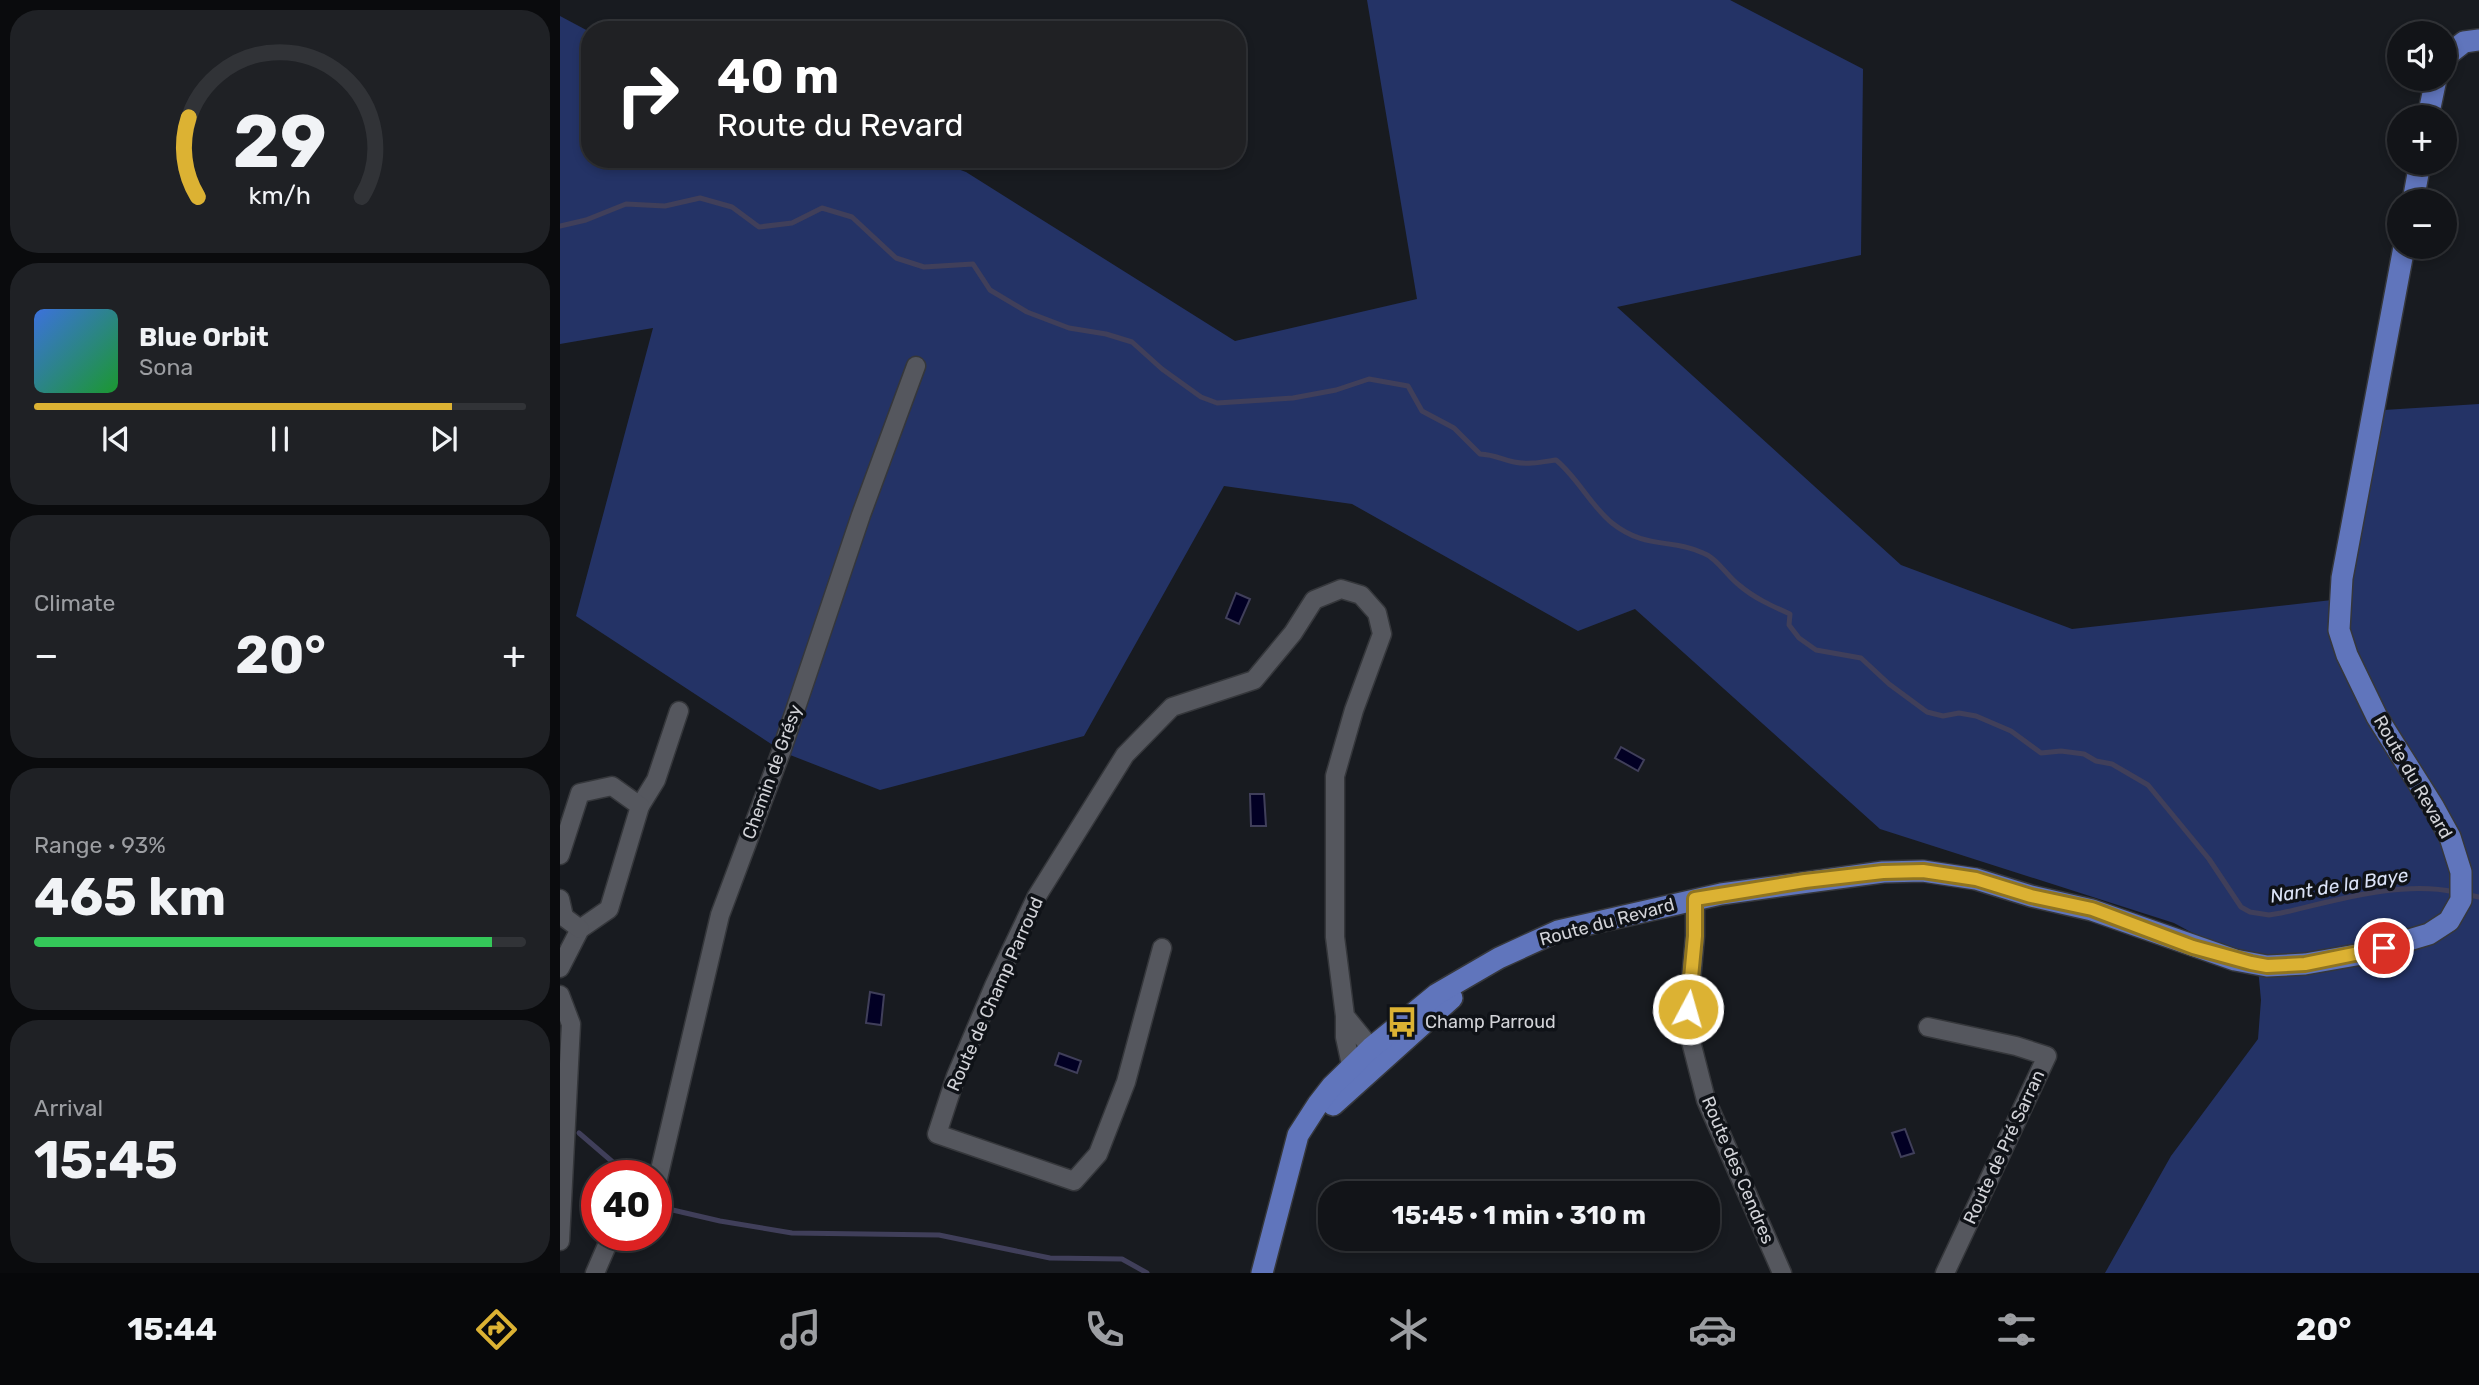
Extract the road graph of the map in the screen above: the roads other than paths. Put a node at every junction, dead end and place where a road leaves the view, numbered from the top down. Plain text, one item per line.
1 (2479, 40) edge
2 (2457, 48) edge
3 (2402, 259) edge
4 (916, 366) dead end
5 (679, 711) dead end
6 (640, 806) junction
7 (560, 855) edge
8 (560, 899) edge
9 (1695, 899) junction
10 (580, 929) junction
11 (1162, 948) dead end
12 (1499, 958) junction
13 (560, 968) edge
14 (560, 995) edge
15 (1345, 1016) junction
16 (1928, 1027) dead end
17 (1371, 1048) junction
18 (1362, 1067) junction
19 (662, 1160) edge
20 (560, 1241) edge
21 (605, 1251) edge
22 (595, 1273) edge
23 (1262, 1273) edge
24 (1782, 1273) edge
25 (1945, 1273) edge

1 - 2 main road
3 - 9 main road, Route du Revard
4 - 19 street, Chemin de Grésy
5 - 6 street
6 - 7 street
6 - 10 street
8 - 10 street
9 - 12 main road, Route du Revard
9 - 24 street, Route des Cendres
10 - 13 street
11 - 15 street, Route de Champ Parroud
12 - 17 main road, Route du Revard
12 - 18 main road, Route du Revard
14 - 20 street
15 - 17 street
15 - 18 street, Route de Champ Parroud
16 - 25 street, Route de Pré Sarran
17 - 18 main road, Route du Revard
18 - 23 main road, Route du Revard
21 - 22 street

